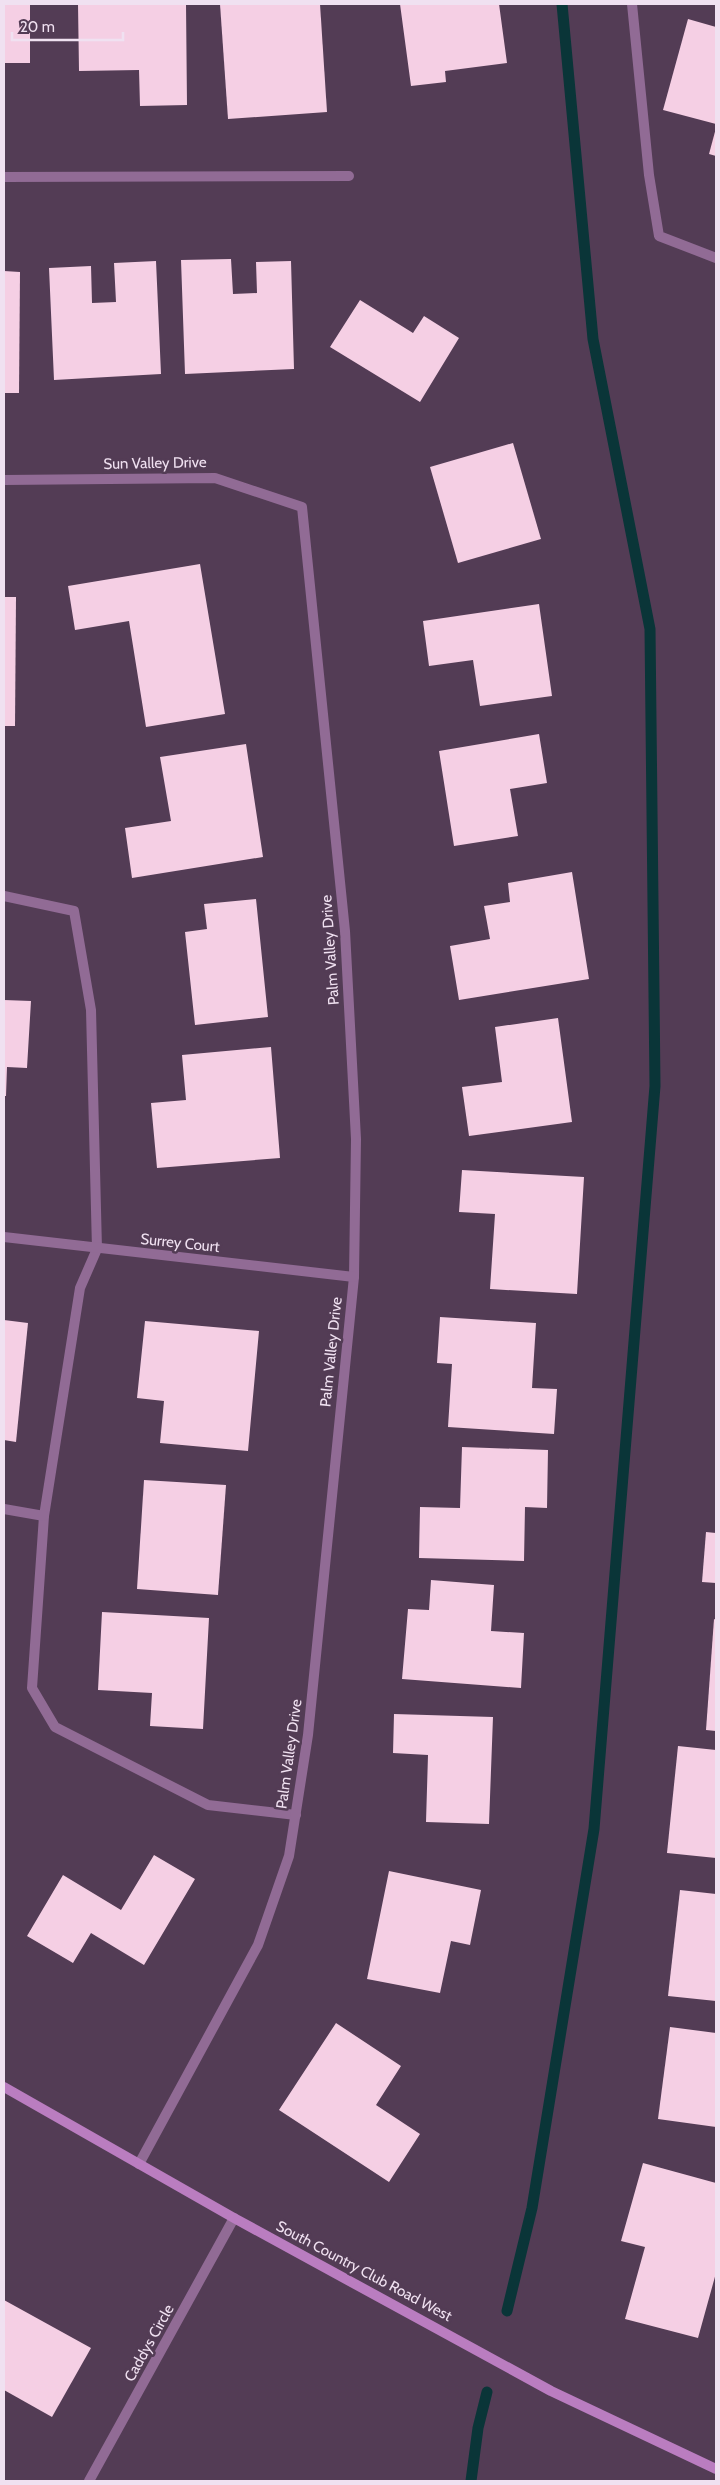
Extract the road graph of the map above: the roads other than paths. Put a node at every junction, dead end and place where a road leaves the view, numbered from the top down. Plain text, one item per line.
1 (632, 4) edge
2 (349, 176) dead end
3 (4, 177) edge
4 (716, 258) edge
5 (4, 480) edge
6 (302, 506) joint
7 (4, 896) edge
8 (4, 1237) edge
9 (97, 1249) junction
10 (354, 1276) junction
11 (4, 1509) edge
12 (44, 1516) junction
13 (296, 1815) junction
14 (4, 2088) edge
15 (139, 2164) junction
16 (234, 2218) junction
17 (716, 2469) edge
18 (89, 2481) edge

1 - 4 street
2 - 3 street
5 - 6 street, Sun Valley Drive
6 - 10 street, Palm Valley Drive
7 - 9 street
8 - 9 street, Surrey Court
9 - 10 street, Surrey Court
9 - 12 street
10 - 13 street, Palm Valley Drive
11 - 12 street
12 - 13 street
13 - 15 street, Palm Valley Drive
14 - 15 street, South Country Club Road West
15 - 16 street, South Country Club Road West
16 - 17 street, South Country Club Road West
16 - 18 street, Caddys Circle

